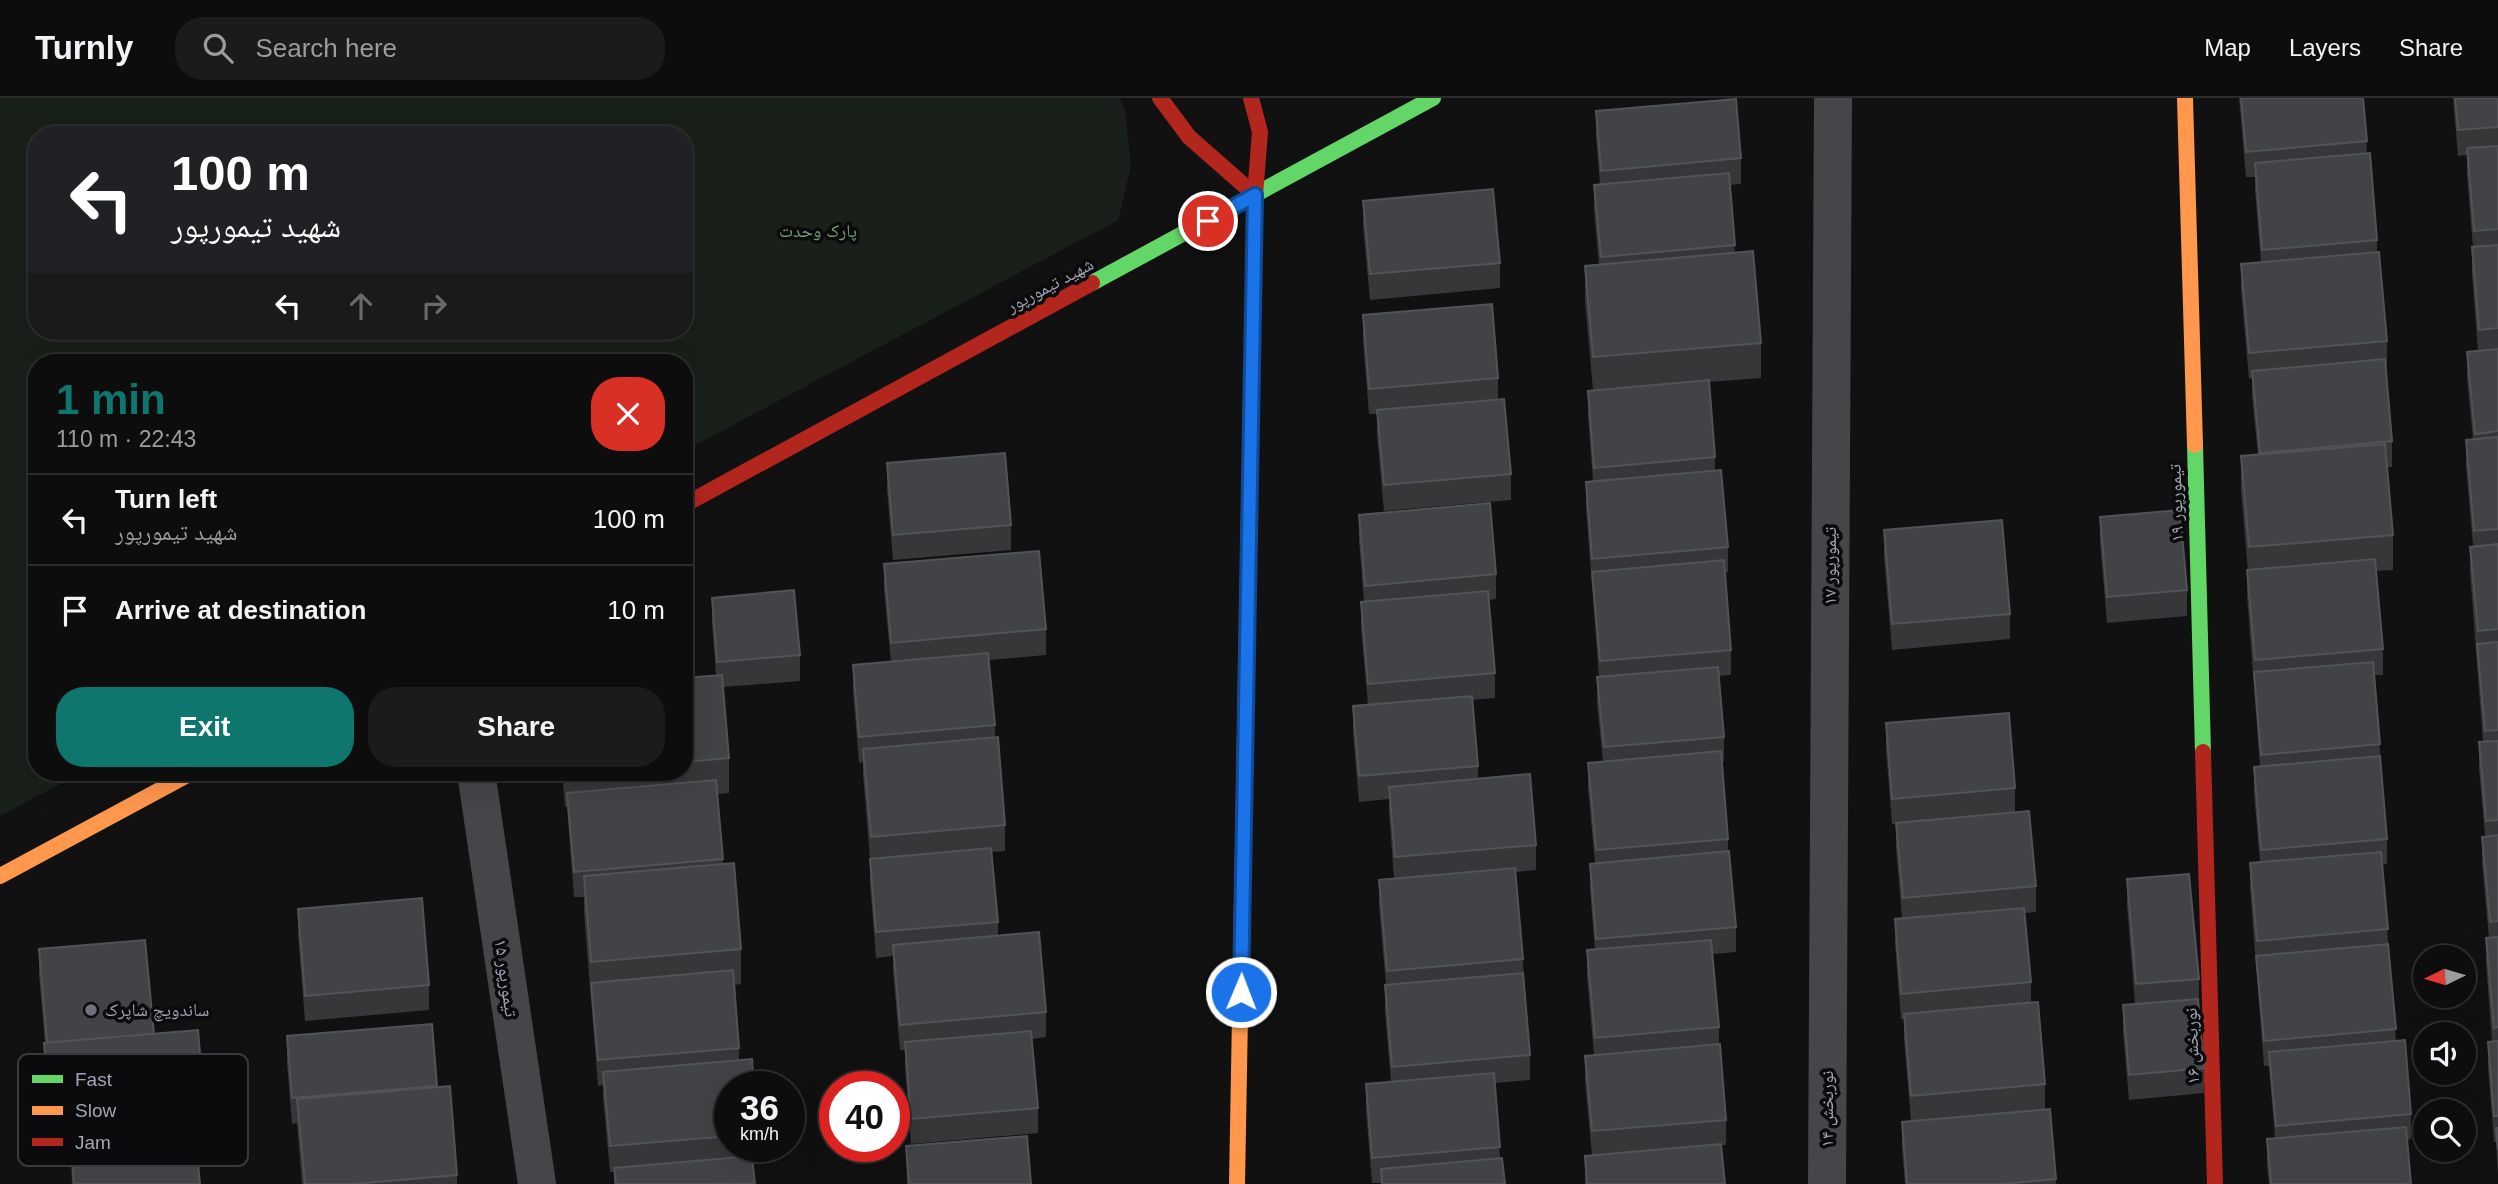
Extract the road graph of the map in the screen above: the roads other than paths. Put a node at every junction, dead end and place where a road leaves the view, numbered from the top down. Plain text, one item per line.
1 (1160, 98) edge
2 (1251, 98) edge
3 (1433, 98) edge
4 (1833, 98) edge
5 (2185, 98) edge
6 (1255, 195) junction
7 (693, 500) edge
8 (176, 781) edge
9 (477, 781) edge
10 (0, 876) edge
11 (2206, 907) joint
12 (1828, 1034) joint
13 (537, 1184) edge
14 (1237, 1184) edge
15 (1827, 1184) edge
16 (2215, 1184) edge

1 - 6 street
2 - 6 street
3 - 6 street, شهید تیمورپور
4 - 12 street, تیمورپور ۱۷
5 - 11 street, تیمورپور ۱۹
6 - 7 street, شهید تیمورپور
6 - 14 street
8 - 10 street
9 - 13 street, تیمورپور ۱۵
11 - 16 street, نوربخش ۱۶
12 - 15 street, نوربخش ۱۴

